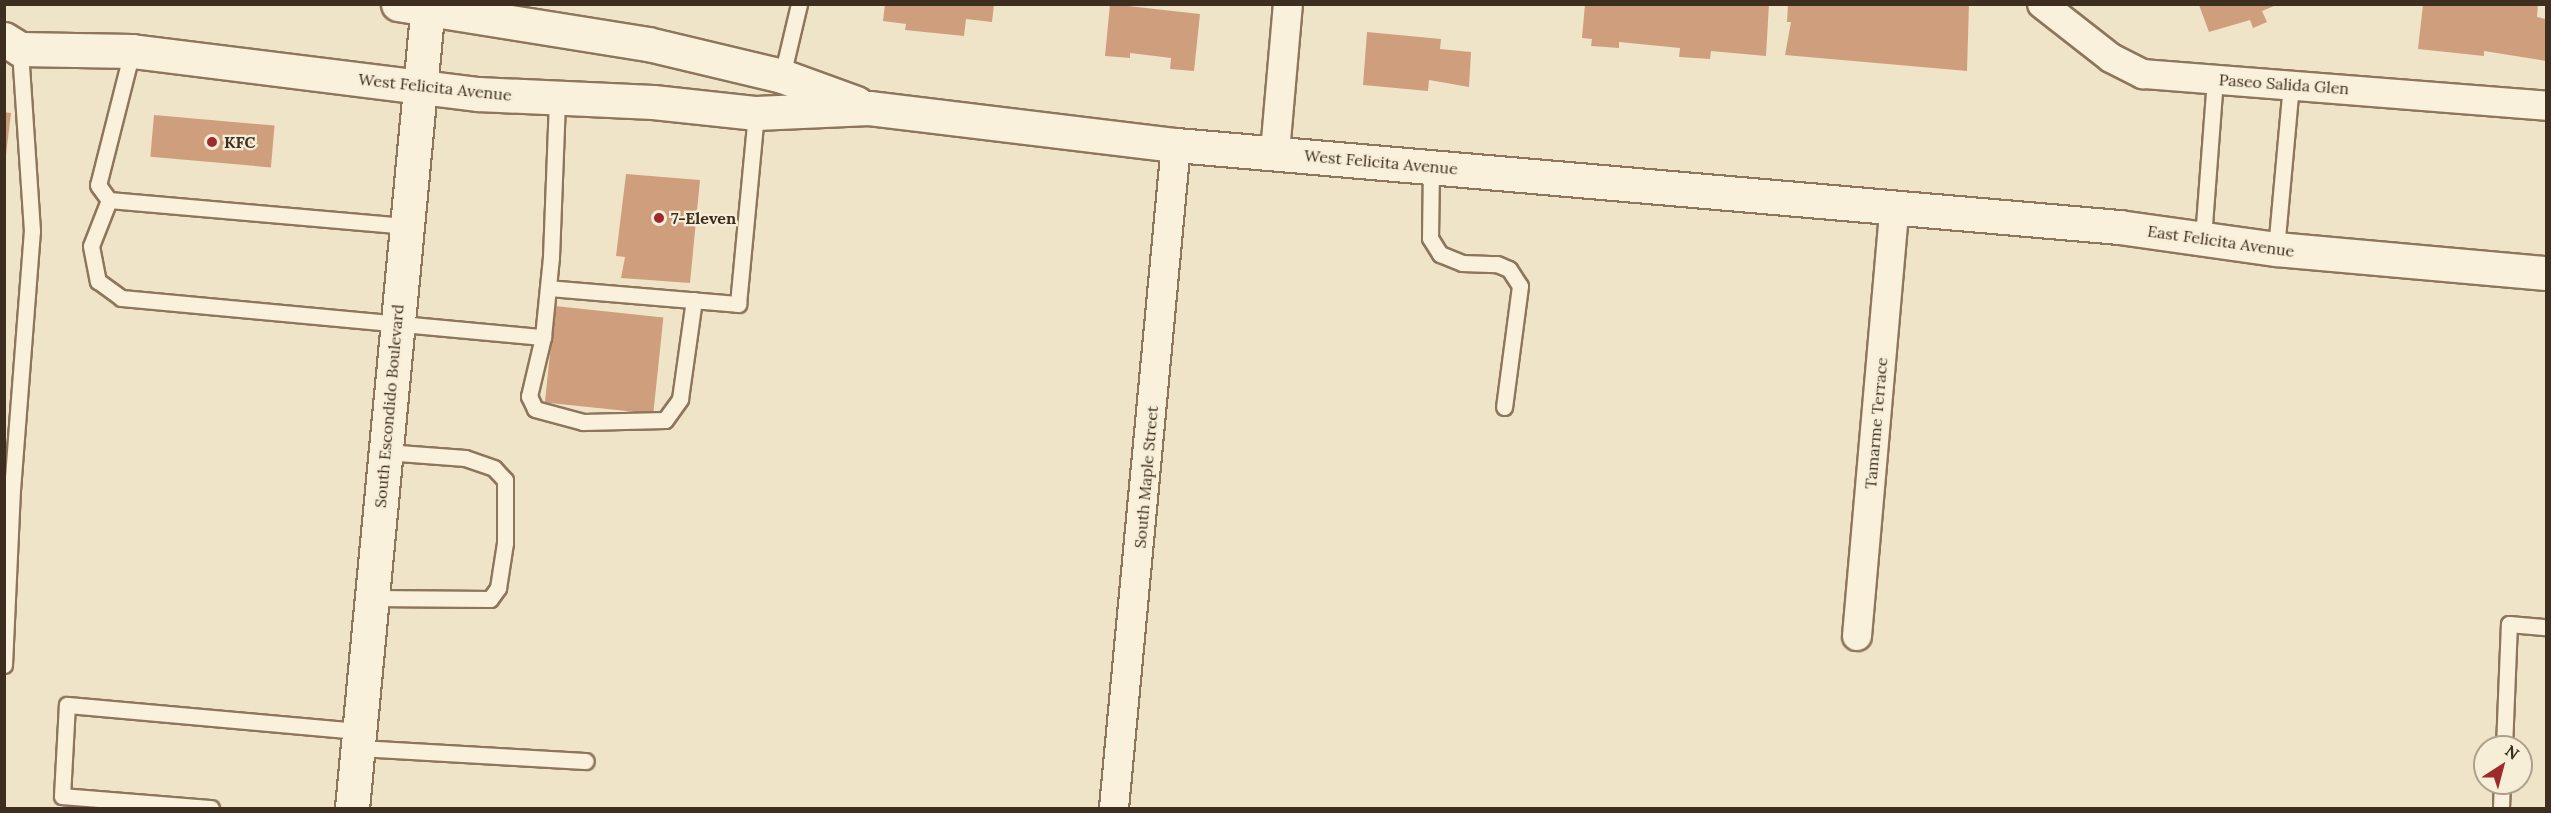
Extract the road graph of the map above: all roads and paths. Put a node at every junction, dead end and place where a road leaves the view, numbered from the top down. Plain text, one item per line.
1 (799, 4) edge
2 (1288, 4) edge
3 (2042, 4) edge
4 (418, 5) edge
5 (12, 44) edge
6 (132, 51) junction
7 (782, 76) junction
8 (2215, 79) junction
9 (2291, 84) junction
10 (422, 86) junction
11 (557, 98) junction
12 (2547, 106) edge
13 (868, 108) junction
14 (756, 113) junction
15 (1176, 145) junction
16 (1275, 152) junction
17 (1431, 167) junction
18 (109, 200) junction
19 (1894, 210) junction
20 (405, 226) junction
21 (2203, 238) junction
22 (2276, 249) junction
23 (2547, 273) edge
24 (548, 288) junction
25 (694, 300) junction
26 (396, 325) junction
27 (543, 337) junction
28 (1504, 407) dead end
29 (385, 452) junction
30 (372, 598) junction
31 (2547, 627) edge
32 (1857, 636) dead end
33 (4, 665) edge
34 (2505, 735) edge
35 (359, 739) junction
36 (586, 761) dead end
37 (211, 808) edge
38 (352, 808) edge
39 (1114, 808) edge

1 - 7 lane
2 - 16 street
3 - 8 street, Paseo Salida Glen
4 - 7 main road, West Felicita Avenue
4 - 10 main road, South Escondido Boulevard
5 - 6 main road, West Felicita Avenue
5 - 33 lane
6 - 10 main road, West Felicita Avenue
6 - 18 lane
7 - 13 main road, West Felicita Avenue
8 - 9 street, Paseo Salida Glen
8 - 21 lane
9 - 12 street, Paseo Salida Glen
9 - 22 lane
10 - 11 main road, West Felicita Avenue
10 - 20 main road, South Escondido Boulevard
11 - 14 main road, West Felicita Avenue
11 - 24 lane
13 - 14 main road, West Felicita Avenue
13 - 15 main road, West Felicita Avenue
14 - 25 lane
15 - 16 main road, West Felicita Avenue
15 - 39 street, South Maple Street
16 - 17 main road, West Felicita Avenue
17 - 19 main road, West Felicita Avenue
17 - 28 lane
18 - 20 lane
18 - 26 lane
19 - 21 main road, East Felicita Avenue
19 - 32 street, Tamarme Terrace
20 - 26 main road, South Escondido Boulevard
21 - 22 main road, East Felicita Avenue
22 - 23 main road, East Felicita Avenue
24 - 25 lane
24 - 27 lane
25 - 27 lane
26 - 27 lane
26 - 29 main road, South Escondido Boulevard
29 - 30 main road, South Escondido Boulevard
29 - 30 lane
30 - 35 main road, South Escondido Boulevard
31 - 34 lane
35 - 36 lane
35 - 37 lane
35 - 38 main road, South Escondido Boulevard

